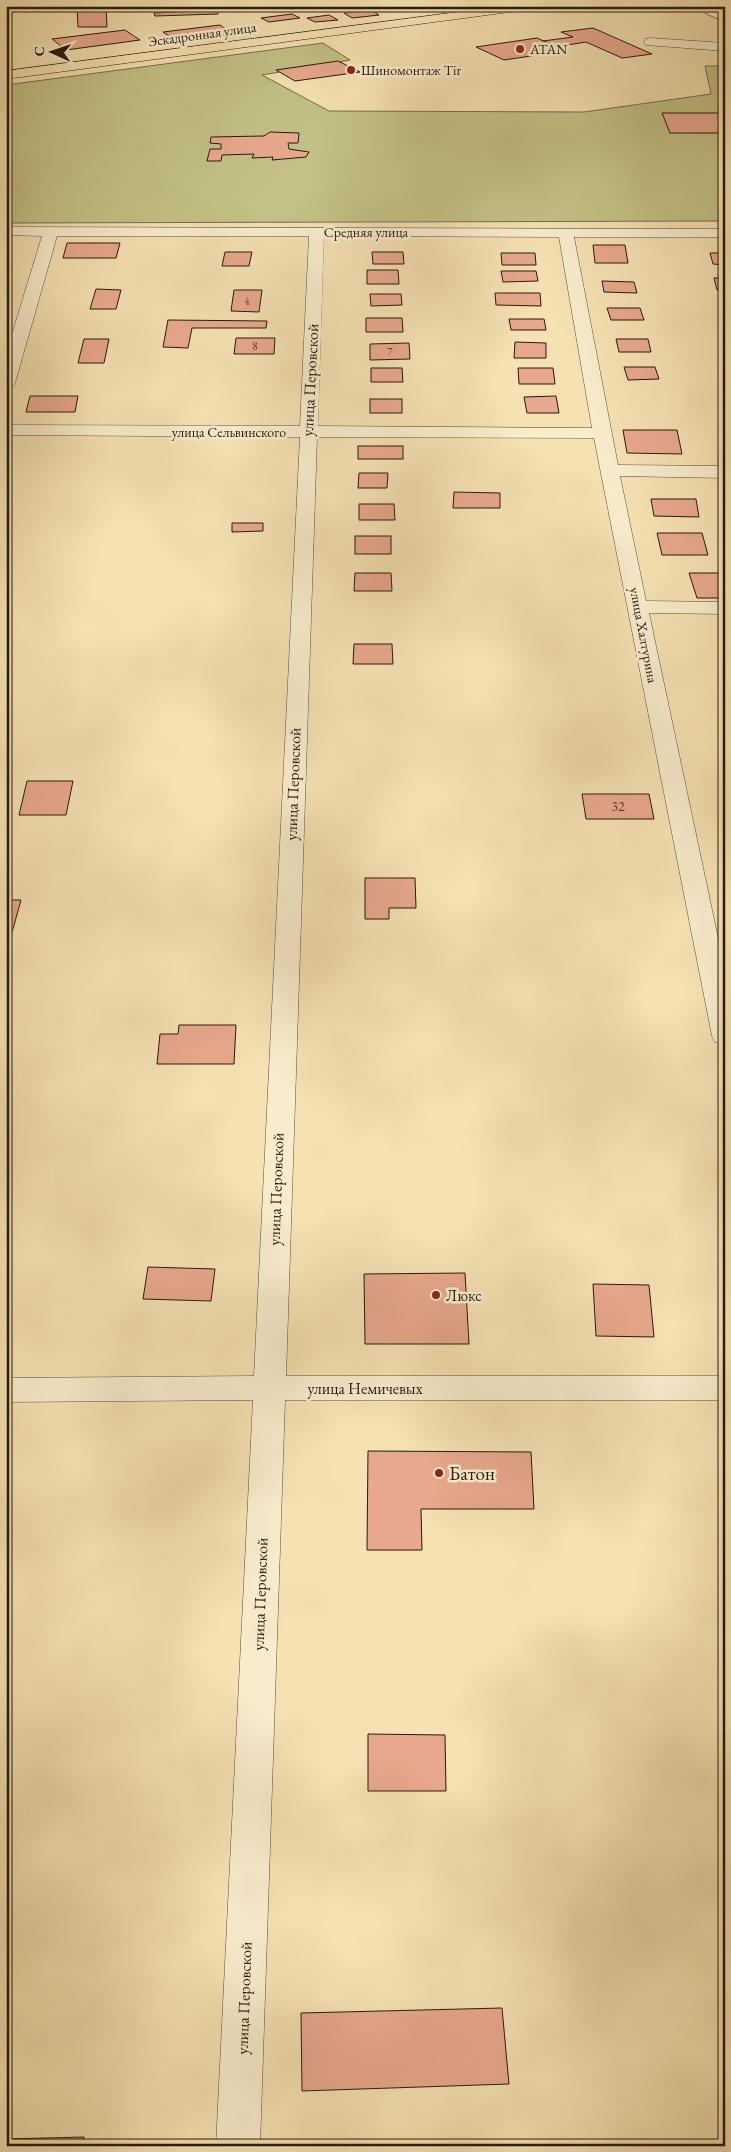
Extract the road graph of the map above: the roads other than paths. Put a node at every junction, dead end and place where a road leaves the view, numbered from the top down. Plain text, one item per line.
1 (695, 6) edge
2 (707, 6) edge
3 (527, 7) edge
4 (725, 7) edge
5 (725, 19) edge
6 (650, 42) dead end
7 (725, 47) edge
8 (6, 75) edge
9 (6, 231) edge
10 (51, 231) junction
11 (317, 232) junction
12 (725, 233) edge
13 (566, 234) junction
14 (6, 384) edge
15 (6, 430) edge
16 (308, 433) junction
17 (602, 433) junction
18 (611, 470) junction
19 (725, 472) edge
20 (638, 607) junction
21 (725, 608) edge
22 (725, 1036) edge
23 (268, 1388) junction
24 (725, 1388) edge
25 (6, 1390) edge
26 (238, 2146) edge

1 - 5 street
2 - 4 main road
3 - 8 main road, Эскадронная улица
6 - 7 street
9 - 10 street, Средняя улица
10 - 11 street, Средняя улица
10 - 14 street
11 - 13 street, Средняя улица
11 - 16 street, улица Перовской
12 - 13 street, Средняя улица
13 - 17 street, улица Халтурина
15 - 16 street, улица Сельвинского
16 - 17 street, улица Сельвинского
16 - 23 street, улица Перовской
17 - 18 street, улица Халтурина
18 - 19 street
18 - 20 street, улица Халтурина
20 - 21 street
20 - 22 street, улица Халтурина
23 - 24 street, улица Немичевых
23 - 25 street, улица Немичевых
23 - 26 street, улица Перовской

